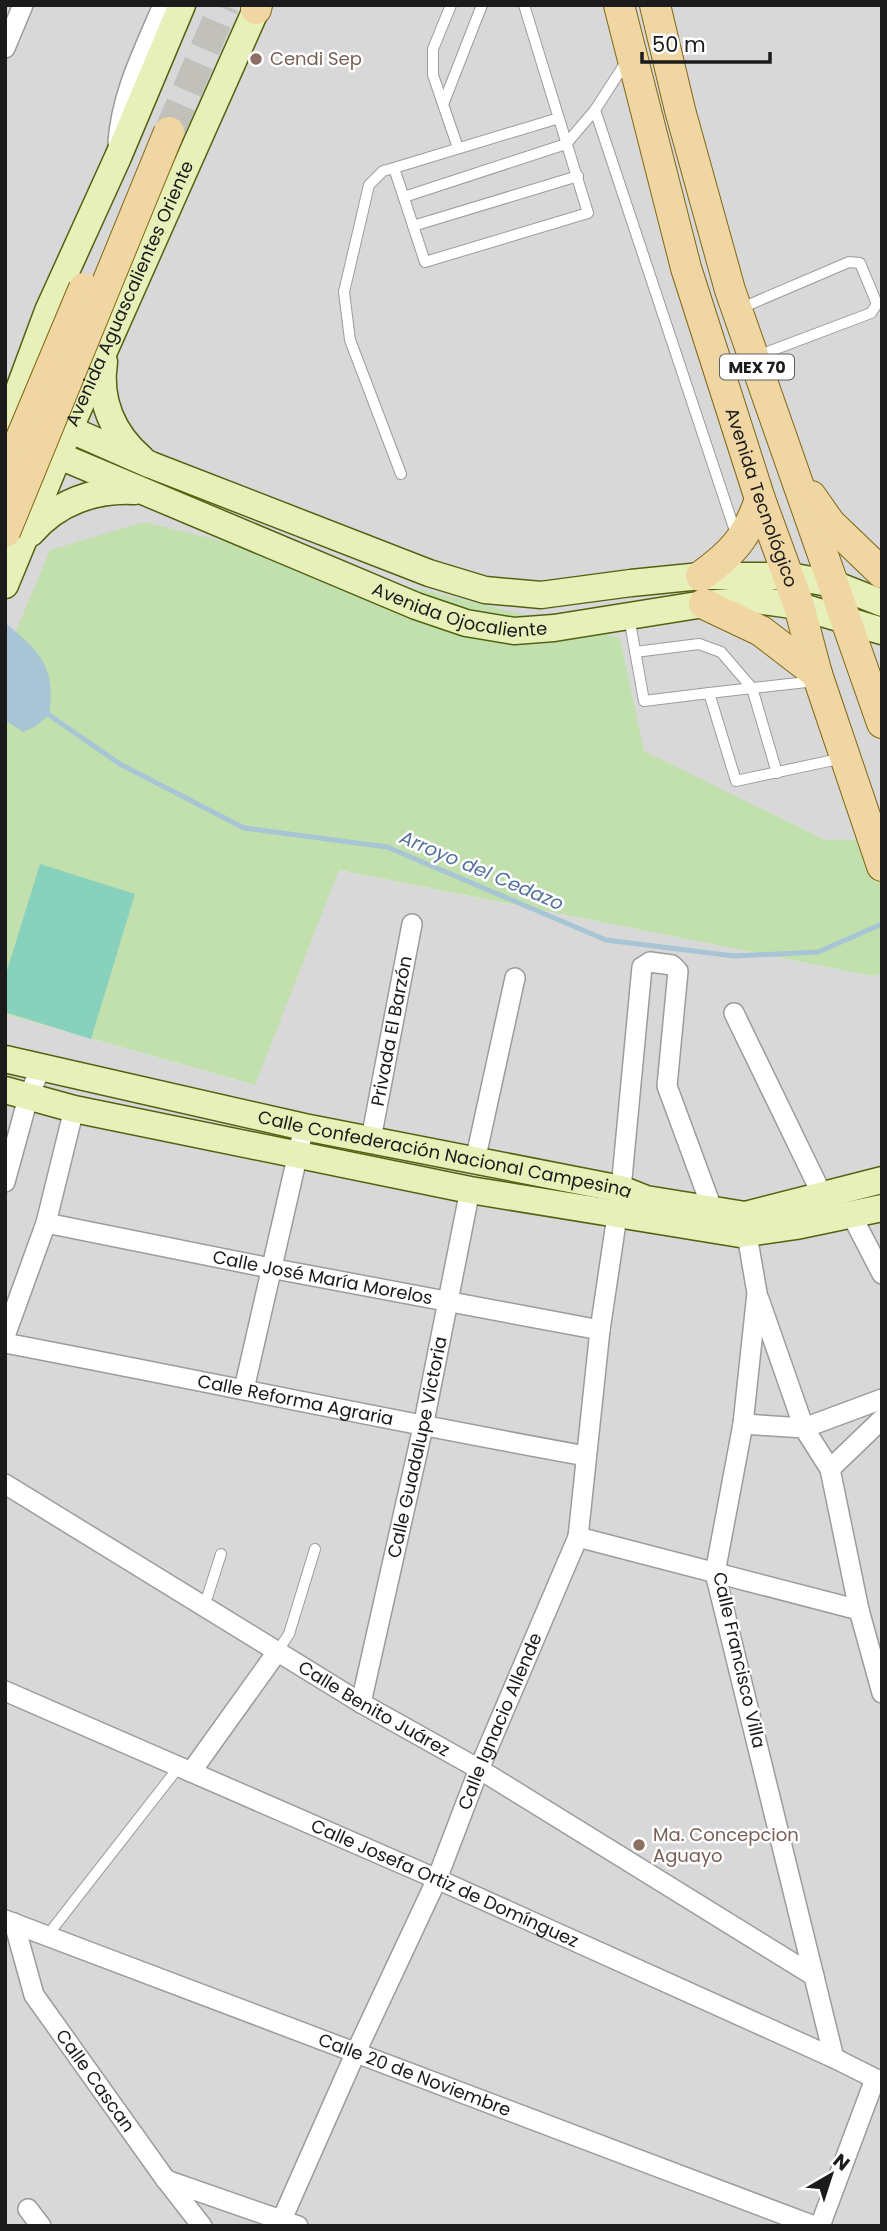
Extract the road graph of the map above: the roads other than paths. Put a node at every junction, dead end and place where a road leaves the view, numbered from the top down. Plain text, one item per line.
1 (23, 5) edge
2 (163, 5) edge
3 (183, 5) edge
4 (451, 5) edge
5 (482, 5) edge
6 (524, 5) edge
7 (619, 5) edge
8 (655, 5) edge
9 (257, 7) edge
10 (5, 48) edge
11 (631, 54) junction
12 (443, 102) junction
13 (596, 110) junction
14 (559, 117) junction
15 (566, 144) junction
16 (458, 148) junction
17 (118, 158) junction
18 (394, 168) junction
19 (578, 176) junction
20 (404, 197) junction
21 (413, 226) junction
22 (737, 310) junction
23 (48, 311) junction
24 (108, 341) junction
25 (754, 358) junction
26 (93, 376) junction
27 (8, 411) edge
28 (69, 430) junction
29 (5, 433) edge
30 (59, 456) junction
31 (151, 466) junction
32 (793, 470) junction
33 (401, 474) dead end
34 (5, 476) edge
35 (150, 493) junction
36 (760, 499) junction
37 (5, 516) edge
38 (16, 542) edge
39 (739, 543) junction
40 (882, 573) edge
41 (789, 576) junction
42 (834, 584) junction
43 (5, 585) edge
44 (702, 590) junction
45 (882, 603) edge
46 (800, 606) junction
47 (629, 616) junction
48 (845, 619) junction
49 (882, 631) edge
50 (635, 652) junction
51 (818, 677) junction
52 (752, 688) junction
53 (709, 693) junction
54 (882, 723) edge
55 (845, 758) junction
56 (777, 773) junction
57 (882, 866) edge
58 (412, 924) dead end
59 (515, 978) dead end
60 (734, 1013) dead end
61 (5, 1059) edge
62 (40, 1067) junction
63 (17, 1094) edge
64 (74, 1109) junction
65 (304, 1127) junction
66 (371, 1139) junction
67 (298, 1153) junction
68 (475, 1161) junction
69 (882, 1180) edge
70 (5, 1182) edge
71 (470, 1189) junction
72 (618, 1202) junction
73 (882, 1208) edge
74 (836, 1209) junction
75 (713, 1210) junction
76 (46, 1223) junction
77 (746, 1224) junction
78 (270, 1268) junction
79 (882, 1274) edge
80 (757, 1293) junction
81 (448, 1301) junction
82 (600, 1330) junction
83 (5, 1336) edge
84 (5, 1343) edge
85 (244, 1389) junction
86 (882, 1399) edge
87 (882, 1419) edge
88 (743, 1424) junction
89 (423, 1427) junction
90 (804, 1428) junction
91 (586, 1456) junction
92 (830, 1469) junction
93 (5, 1484) edge
94 (578, 1537) junction
95 (315, 1549) dead end
96 (221, 1554) dead end
97 (715, 1573) junction
98 (204, 1607) junction
99 (859, 1610) junction
100 (277, 1652) junction
101 (877, 1655) edge
102 (5, 1691) edge
103 (882, 1693) edge
104 (361, 1703) junction
105 (479, 1769) junction
106 (185, 1770) junction
107 (437, 1879) junction
108 (10, 1921) edge
109 (47, 1936) junction
110 (814, 1976) junction
111 (356, 2052) junction
112 (834, 2058) junction
113 (878, 2080) edge
114 (166, 2180) junction
115 (28, 2209) dead end
116 (287, 2224) edge
117 (41, 2226) edge
118 (202, 2226) edge
119 (817, 2226) edge

1 - 10 street
2 - 17 street
3 - 17 street
4 - 12 lane
5 - 12 lane
6 - 14 lane
7 - 11 main road, Avenida Tecnológico / MEX 70
8 - 22 main road, MEX 70
9 - 24 street, Avenida Aguascalientes Oriente
11 - 13 lane
11 - 36 main road, Avenida Tecnológico / MEX 70
12 - 16 lane
13 - 15 lane
13 - 39 lane
14 - 15 lane
14 - 16 lane
15 - 19 lane
15 - 20 lane
16 - 18 lane
17 - 23 street
18 - 20 lane
18 - 33 lane
19 - 21 lane
19 - 21 lane
20 - 21 lane
22 - 25 main road, MEX 70
22 - 25 lane
23 - 26 street
23 - 27 street
24 - 26 street, Avenida Aguascalientes Oriente
24 - 31 street
25 - 32 main road, MEX 70
26 - 28 street, Avenida Aguascalientes Oriente
27 - 28 street, Avenida Ojocaliente
28 - 30 street, Avenida Aguascalientes Oriente
28 - 31 street, Avenida Ojocaliente
29 - 30 street, Avenida Ojocaliente
30 - 35 street, Avenida Ojocaliente
30 - 38 street, Avenida Aguascalientes Oriente
31 - 44 street, Avenida Ojocaliente
32 - 40 main road
32 - 42 main road, MEX 70
34 - 38 main road, Avenida Aguascalientes Oriente, bridge
35 - 38 street
35 - 47 street, Avenida Ojocaliente
36 - 39 main road
36 - 41 main road, Avenida Tecnológico / MEX 70
37 - 38 street
38 - 43 street, Avenida Aguascalientes Oriente
39 - 44 main road
41 - 42 street, Avenida Ojocaliente
41 - 44 street, Avenida Ojocaliente
41 - 46 main road, Avenida Tecnológico / MEX 70
42 - 45 street, Avenida Ojocaliente
42 - 48 main road, MEX 70
44 - 46 street, Avenida Ojocaliente
44 - 47 street, Avenida Ojocaliente
44 - 51 main road
46 - 48 street, Avenida Ojocaliente
46 - 51 main road, Avenida Tecnológico / MEX 70
47 - 50 lane
48 - 49 street, Avenida Ojocaliente
48 - 54 main road, MEX 70
50 - 52 lane
50 - 53 lane
51 - 52 lane
51 - 55 main road, Avenida Tecnológico / MEX 70
52 - 53 lane
52 - 56 lane
53 - 56 lane
55 - 56 lane
55 - 57 main road, Avenida Tecnológico / MEX 70
58 - 66 street, Privada El Barzón
59 - 68 street
60 - 74 street
61 - 62 street, Calle Confederación Nacional Campesina
62 - 63 street
62 - 65 street, Calle Confederación Nacional Campesina
63 - 64 street, Calle Confederación Nacional Campesina
63 - 70 street
64 - 67 street, Calle Confederación Nacional Campesina
64 - 76 street
65 - 66 street, Calle Confederación Nacional Campesina
65 - 67 street
66 - 68 street, Calle Confederación Nacional Campesina
67 - 71 street, Calle Confederación Nacional Campesina
67 - 78 street
68 - 72 street, Calle Confederación Nacional Campesina
69 - 74 street, Calle Confederación Nacional Campesina
71 - 72 street, Calle Confederación Nacional Campesina
71 - 81 street, Calle Guadalupe Victoria
72 - 75 street, Calle Confederación Nacional Campesina
72 - 75 street, Calle Ignacio Allende
72 - 77 street, Calle Confederación Nacional Campesina
72 - 82 street, Calle Ignacio Allende
73 - 74 street, Calle Confederación Nacional Campesina
74 - 77 street, Calle Confederación Nacional Campesina
74 - 79 street
75 - 77 street, Calle Confederación Nacional Campesina
76 - 78 street, Calle José María Morelos
76 - 83 street
77 - 80 street, Calle Francisco Villa
78 - 81 street, Calle José María Morelos
78 - 85 street
80 - 88 street, Calle Francisco Villa
80 - 90 street
81 - 82 street, Calle José María Morelos
81 - 89 street, Calle Guadalupe Victoria
82 - 91 street, Calle Ignacio Allende
84 - 85 street, Calle Reforma Agraria
85 - 89 street, Calle Reforma Agraria
86 - 90 street
87 - 92 street
88 - 90 street
88 - 97 street, Calle Francisco Villa
89 - 91 street, Calle Reforma Agraria
89 - 104 street, Calle Guadalupe Victoria
90 - 92 street
91 - 94 street, Calle Ignacio Allende
92 - 99 street
93 - 98 street, Calle Benito Juárez
94 - 97 street
94 - 105 street, Calle Ignacio Allende
95 - 100 lane
96 - 98 lane
97 - 99 street
97 - 110 street, Calle Francisco Villa
98 - 100 street, Calle Benito Juárez
99 - 101 street
100 - 104 street, Calle Benito Juárez
100 - 106 street
101 - 103 street
102 - 106 street, Calle Josefa Ortiz de Domínguez
104 - 105 street, Calle Benito Juárez
105 - 107 street, Calle Ignacio Allende
105 - 110 street, Calle Benito Juárez
106 - 107 street, Calle Josefa Ortiz de Domínguez
106 - 109 lane
107 - 111 street, Calle Ignacio Allende
107 - 112 street, Calle Josefa Ortiz de Domínguez
108 - 109 street, Calle 20 de Noviembre
108 - 114 street, Calle Cascan
109 - 111 street, Calle 20 de Noviembre
110 - 112 street, Calle Francisco Villa
111 - 116 street, Calle Ignacio Allende
111 - 119 street, Calle 20 de Noviembre
112 - 113 street, Calle Josefa Ortiz de Domínguez
113 - 119 street
114 - 116 street
114 - 118 street, Calle Cascan
115 - 117 street

